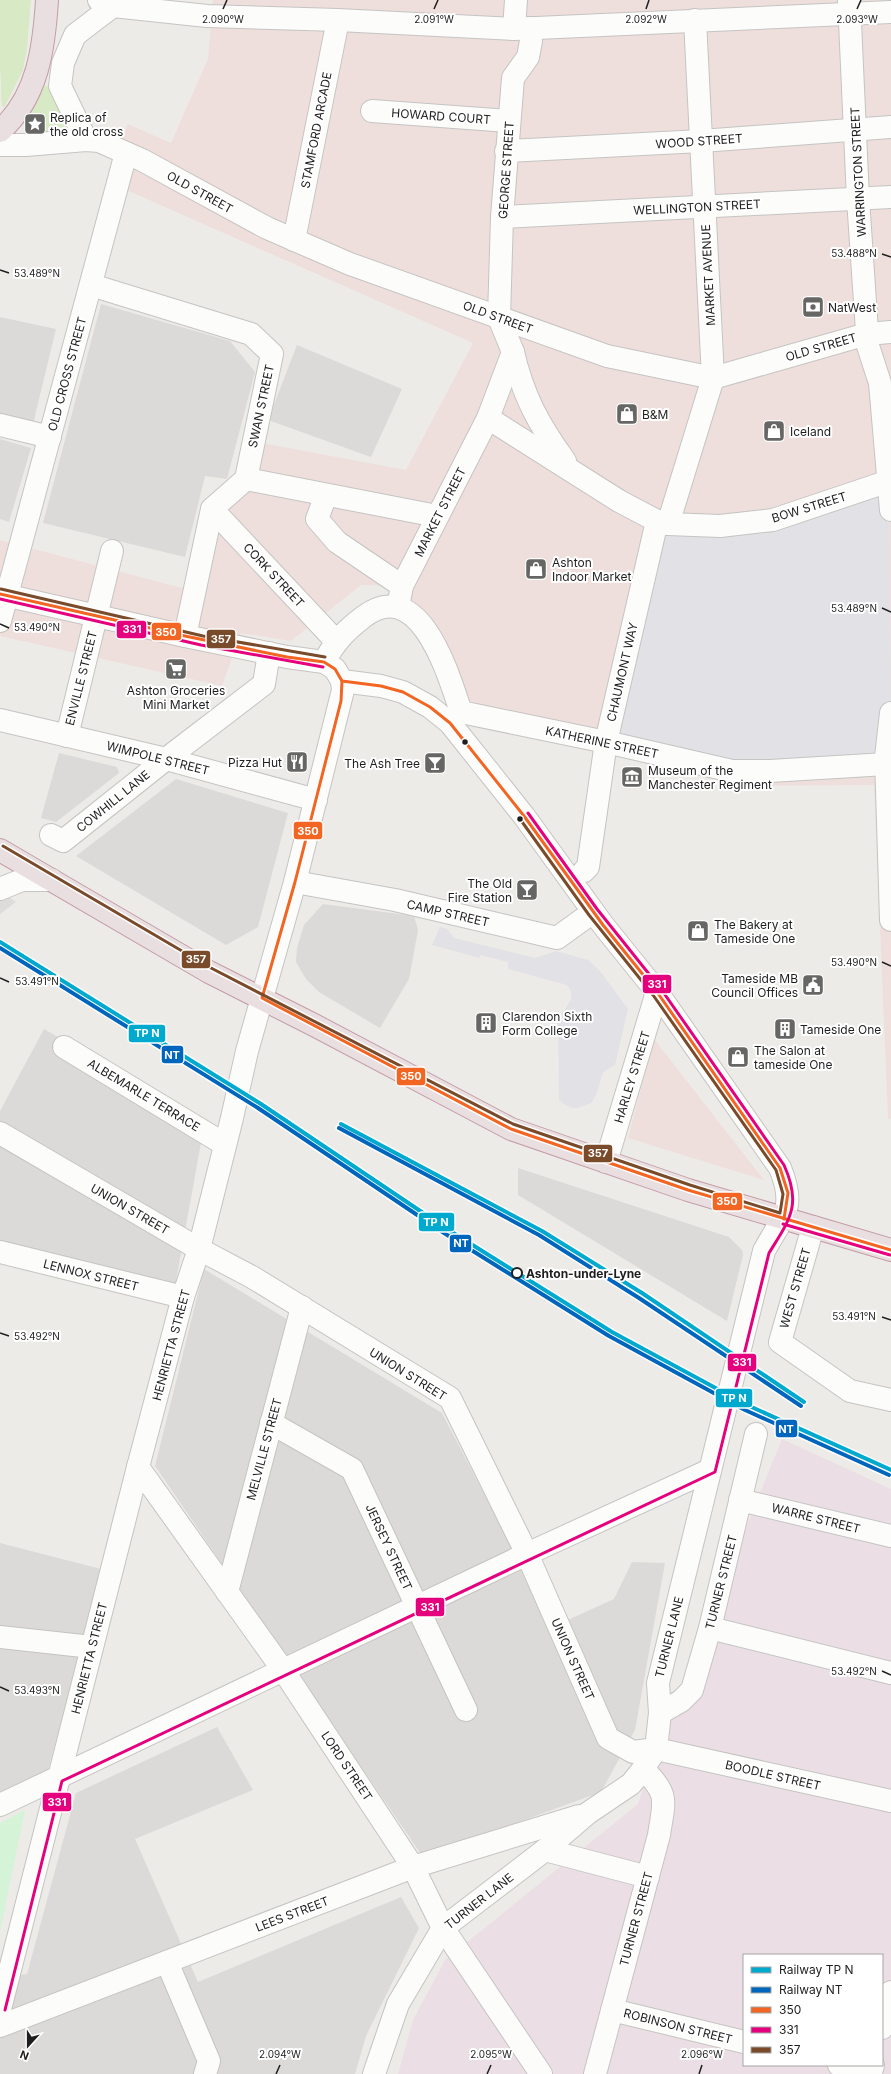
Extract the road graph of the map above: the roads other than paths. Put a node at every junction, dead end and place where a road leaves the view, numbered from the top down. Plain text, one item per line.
1 (48, 0) edge
2 (516, 0) edge
3 (106, 3) edge
4 (850, 7) edge
5 (891, 12) edge
6 (338, 20) junction
7 (695, 20) junction
8 (522, 28) junction
9 (372, 111) dead end
10 (509, 121) junction
11 (891, 127) edge
12 (855, 129) junction
13 (0, 131) edge
14 (86, 140) junction
15 (701, 141) junction
16 (0, 145) edge
17 (506, 151) junction
18 (126, 153) junction
19 (891, 197) edge
20 (858, 198) junction
21 (704, 207) junction
22 (502, 216) junction
23 (294, 240) junction
24 (91, 285) junction
25 (499, 318) junction
26 (891, 332) edge
27 (867, 334) junction
28 (513, 352) junction
29 (713, 378) junction
30 (488, 418) junction
31 (0, 425) edge
32 (50, 437) junction
33 (573, 471) junction
34 (246, 479) junction
35 (889, 481) junction
36 (319, 493) junction
37 (212, 509) junction
38 (891, 510) edge
39 (437, 516) junction
40 (663, 522) junction
41 (112, 551) dead end
42 (402, 586) junction
43 (4, 595) edge
44 (398, 607) junction
45 (96, 615) junction
46 (0, 621) edge
47 (186, 636) junction
48 (336, 642) junction
49 (269, 653) junction
50 (324, 662) junction
51 (342, 681) junction
52 (891, 713) edge
53 (455, 717) junction
54 (0, 720) edge
55 (66, 736) junction
56 (606, 742) junction
57 (166, 759) junction
58 (886, 764) junction
59 (316, 800) junction
60 (50, 835) dead end
61 (0, 850) edge
62 (584, 871) junction
63 (52, 880) junction
64 (294, 882) junction
65 (0, 889) edge
66 (593, 912) junction
67 (891, 920) edge
68 (657, 992) junction
69 (262, 998) junction
70 (64, 1047) dead end
71 (0, 1133) edge
72 (224, 1144) junction
73 (606, 1162) junction
74 (784, 1219) junction
75 (813, 1227) junction
76 (199, 1249) junction
77 (891, 1250) edge
78 (0, 1252) edge
79 (183, 1297) junction
80 (302, 1307) junction
81 (891, 1400) edge
82 (271, 1423) junction
83 (756, 1434) dead end
84 (138, 1467) junction
85 (710, 1470) junction
86 (740, 1500) junction
87 (891, 1536) edge
88 (527, 1554) junction
89 (227, 1592) junction
90 (417, 1607) junction
91 (710, 1628) junction
92 (0, 1637) edge
93 (92, 1648) junction
94 (283, 1670) junction
95 (891, 1673) edge
96 (466, 1710) dead end
97 (660, 1713) junction
98 (656, 1749) junction
99 (643, 1769) junction
100 (58, 1778) junction
101 (891, 1801) edge
102 (0, 1806) edge
103 (588, 1813) junction
104 (545, 1850) junction
105 (413, 1867) junction
106 (648, 1876) junction
107 (443, 1928) junction
108 (167, 1962) junction
109 (6, 1967) edge
110 (891, 1992) edge
111 (0, 2009) edge
112 (612, 2010) junction
113 (883, 2024) edge
114 (0, 2026) edge
115 (743, 2042) edge
116 (847, 2066) edge
117 (872, 2069) edge
118 (205, 2074) edge
119 (374, 2074) edge
120 (540, 2074) edge
121 (595, 2074) edge

1 - 13 highway
2 - 8 street, GEORGE STREET
3 - 6 street
3 - 14 street
4 - 5 street
4 - 7 street
4 - 12 street, WARRINGTON STREET
6 - 8 street
6 - 23 street, STAMFORD ARCADE
7 - 8 street
7 - 15 street, MARKET AVENUE
8 - 10 street, GEORGE STREET
9 - 10 street, HOWARD COURT
10 - 17 street, GEORGE STREET
11 - 12 street, WOOD STREET
12 - 15 street, WOOD STREET
12 - 20 street, WARRINGTON STREET
14 - 16 street, OLD STREET
14 - 18 street, OLD STREET
15 - 17 street, WOOD STREET
15 - 21 street, MARKET AVENUE
17 - 22 street, GEORGE STREET
18 - 23 street, OLD STREET
18 - 24 street, OLD CROSS STREET
19 - 20 street, WELLINGTON STREET
20 - 21 street, WELLINGTON STREET
20 - 27 street, WARRINGTON STREET
21 - 22 street, WELLINGTON STREET
21 - 29 street, MARKET AVENUE
22 - 25 street, GEORGE STREET
23 - 25 street, OLD STREET
24 - 32 street, OLD CROSS STREET
24 - 34 street, SWAN STREET
25 - 28 street, BOW STREET
25 - 29 street, OLD STREET
26 - 27 street, OLD STREET
27 - 29 street, OLD STREET
27 - 35 street, WARRINGTON STREET
28 - 30 street, MARKET STREET
28 - 33 street, BOW STREET
29 - 40 street, MARKET AVENUE
30 - 33 street, BOW STREET
30 - 39 street, MARKET STREET
31 - 32 street
32 - 43 street, OLD CROSS STREET
33 - 40 street, BOW STREET
34 - 36 street
34 - 37 street
35 - 38 street, WARRINGTON STREET
35 - 40 street, BOW STREET
36 - 39 street
36 - 42 street
37 - 47 street
37 - 48 street, CORK STREET
39 - 42 street, MARKET STREET
40 - 56 street, CHAUMONT WAY
41 - 45 street, ENVILLE STREET
42 - 44 street, MARKET STREET
43 - 45 street
43 - 46 street, OLD CROSS STREET
44 - 48 street
44 - 53 street
45 - 47 street
45 - 55 street, ENVILLE STREET
47 - 49 street
48 - 50 street
49 - 50 street
49 - 57 street, COWHILL LANE
50 - 51 street
51 - 53 street
51 - 59 street, HENRIETTA STREET
52 - 58 street
53 - 56 street, KATHERINE STREET
53 - 62 street
53 - 66 street, TURNER LANE
54 - 55 street, WIMPOLE STREET
55 - 57 street, WIMPOLE STREET
56 - 58 street, KATHERINE STREET
56 - 62 street, CHAUMONT WAY
57 - 59 street, WIMPOLE STREET
57 - 60 street, COWHILL LANE
58 - 67 street
59 - 64 street, HENRIETTA STREET
61 - 63 highway
62 - 66 street
63 - 65 street
63 - 69 highway
64 - 66 street, CAMP STREET
64 - 69 street, HENRIETTA STREET
66 - 68 street, TURNER LANE
68 - 73 street, HARLEY STREET
68 - 74 street, TURNER LANE
69 - 72 street, HENRIETTA STREET
69 - 73 highway
70 - 72 street, ALBEMARLE TERRACE
71 - 76 street, UNION STREET
72 - 76 street, HENRIETTA STREET
73 - 74 highway
74 - 75 highway
74 - 85 street, TURNER LANE
75 - 77 highway
75 - 81 street, WEST STREET
76 - 79 street, HENRIETTA STREET
76 - 80 street, UNION STREET
78 - 79 street, LENNOX STREET
79 - 84 street, HENRIETTA STREET
80 - 82 street, MELVILLE STREET
80 - 88 street, UNION STREET
82 - 89 street, MELVILLE STREET
82 - 90 street, JERSEY STREET
83 - 86 street, TURNER STREET
84 - 89 street, LORD STREET
84 - 93 street, HENRIETTA STREET
85 - 88 street
85 - 97 street, TURNER LANE
86 - 87 street, WARRE STREET
86 - 91 street, TURNER STREET
88 - 90 street
88 - 98 street, UNION STREET
89 - 94 street, LORD STREET
90 - 94 street
90 - 96 street, JERSEY STREET
91 - 95 street
91 - 97 street, TURNER STREET
92 - 93 street
93 - 100 street, HENRIETTA STREET
94 - 100 street
94 - 105 street, LORD STREET
97 - 98 street, TURNER LANE
98 - 99 street, TURNER LANE
98 - 101 street, BOODLE STREET
99 - 103 street, TURNER LANE
99 - 106 street, TURNER STREET
100 - 102 street
100 - 109 street, HENRIETTA STREET
103 - 104 street, TURNER LANE
103 - 105 street, LEES STREET
104 - 106 street
104 - 107 street, TURNER LANE
105 - 107 street, LORD STREET
105 - 108 street, LEES STREET
106 - 112 street, TURNER STREET
107 - 119 street, TURNER LANE
107 - 120 street, LORD STREET
108 - 114 street, LEES STREET
108 - 118 street
109 - 111 street, HENRIETTA STREET
110 - 113 street
112 - 115 street, ROBINSON STREET
112 - 121 street, TURNER STREET
116 - 117 street

